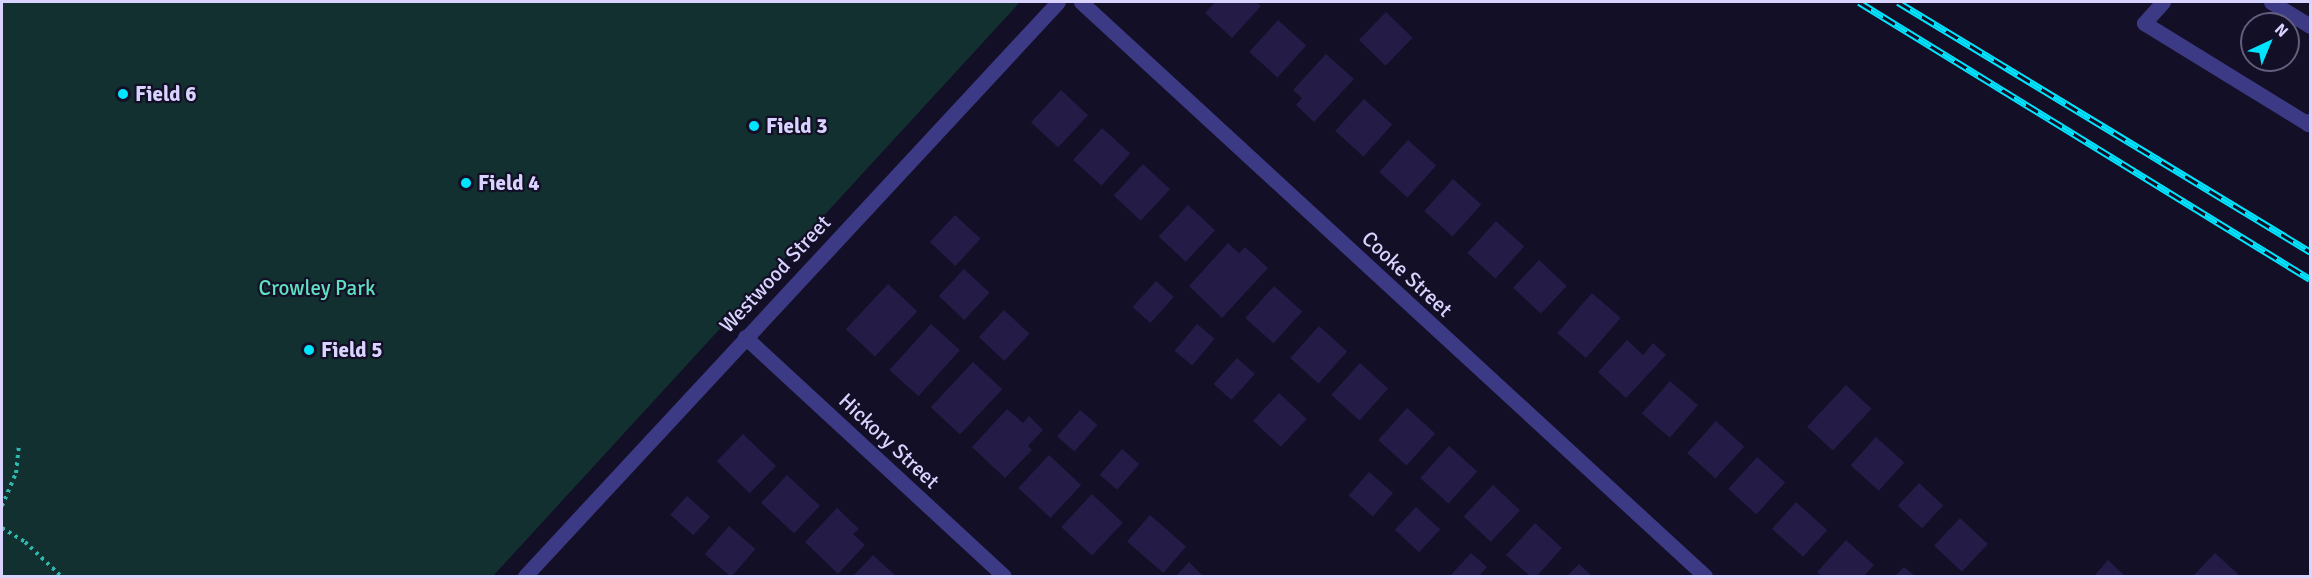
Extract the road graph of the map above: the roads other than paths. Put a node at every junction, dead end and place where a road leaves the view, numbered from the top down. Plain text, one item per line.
1 (1058, 2) edge
2 (1081, 2) edge
3 (2163, 2) edge
4 (2271, 2) edge
5 (2310, 26) edge
6 (2310, 121) edge
7 (745, 337) junction
8 (525, 576) edge
9 (1004, 576) edge
10 (1705, 576) edge

1 - 7 street, Westwood Street
2 - 10 street, Cooke Street
3 - 6 street
4 - 5 street
7 - 8 street, Westwood Street
7 - 9 street, Hickory Street

